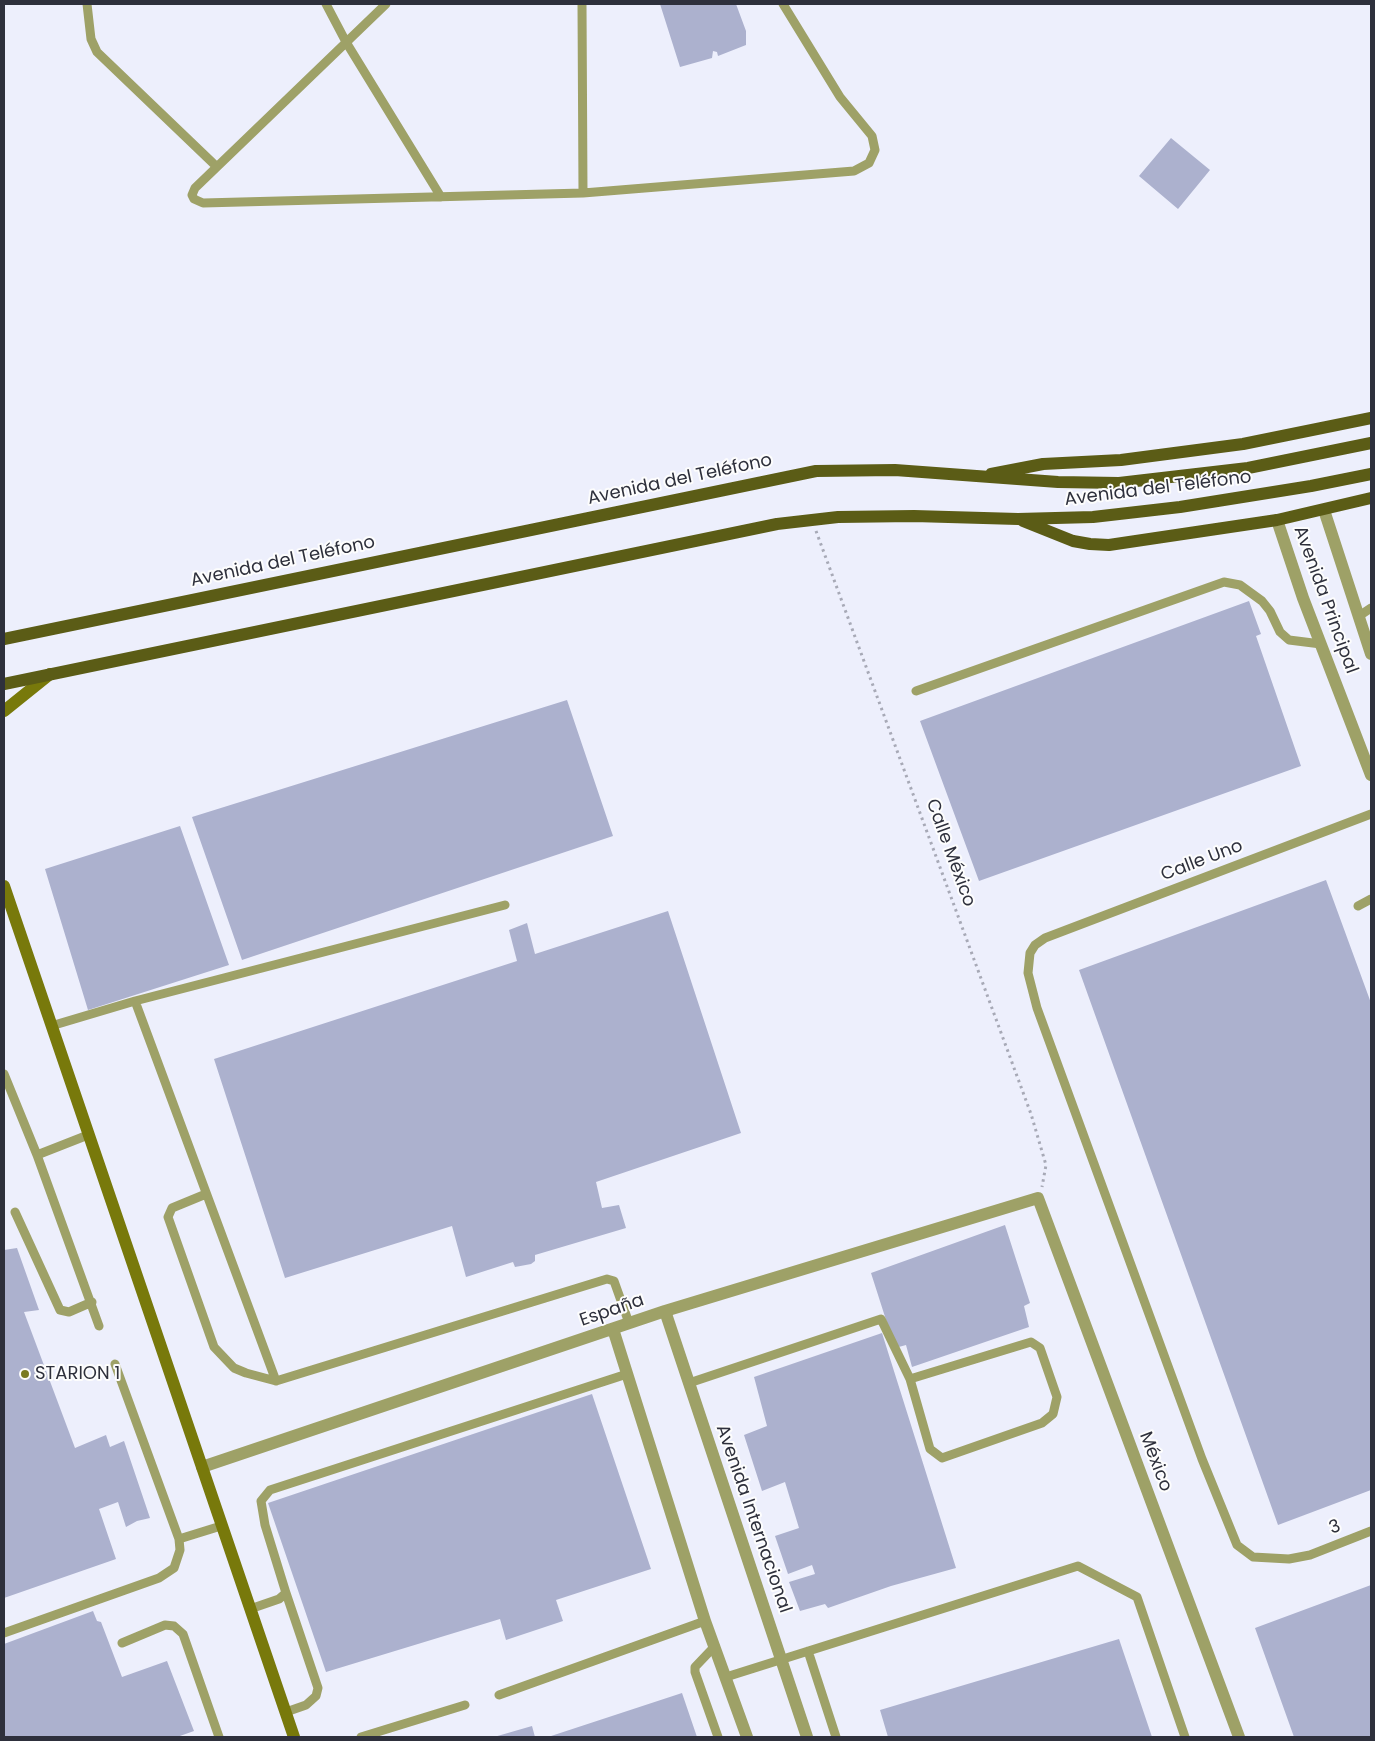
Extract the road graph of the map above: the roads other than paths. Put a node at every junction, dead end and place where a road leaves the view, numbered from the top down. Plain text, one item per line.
1 (87, 4) edge
2 (326, 4) edge
3 (386, 4) edge
4 (582, 4) edge
5 (783, 4) edge
6 (346, 42) junction
7 (216, 167) junction
8 (583, 193) junction
9 (441, 197) junction
10 (1371, 418) edge
11 (1371, 443) edge
12 (1371, 474) edge
13 (980, 477) junction
14 (1371, 498) edge
15 (1324, 510) junction
16 (1018, 519) junction
17 (1277, 520) junction
18 (1371, 608) edge
19 (1359, 616) junction
20 (4, 638) edge
21 (1321, 644) junction
22 (1371, 654) edge
23 (52, 673) junction
24 (4, 684) edge
25 (916, 691) dead end
26 (4, 711) edge
27 (1371, 775) edge
28 (1371, 814) edge
29 (4, 886) edge
30 (1371, 899) edge
31 (506, 905) dead end
32 (1358, 906) dead end
33 (1045, 938) joint
34 (135, 1001) junction
35 (51, 1026) junction
36 (4, 1074) edge
37 (88, 1135) junction
38 (37, 1155) junction
39 (206, 1194) junction
40 (1038, 1198) joint
41 (15, 1212) dead end
42 (92, 1302) junction
43 (665, 1311) junction
44 (629, 1323) junction
45 (99, 1326) dead end
46 (613, 1329) junction
47 (115, 1364) dead end
48 (626, 1374) junction
49 (910, 1379) junction
50 (276, 1381) junction
51 (689, 1383) junction
52 (202, 1467) junction
53 (221, 1526) junction
54 (1371, 1531) edge
55 (180, 1539) junction
56 (286, 1593) junction
57 (250, 1609) junction
58 (705, 1621) junction
59 (4, 1633) edge
60 (122, 1643) dead end
61 (715, 1646) junction
62 (808, 1651) junction
63 (781, 1659) junction
64 (726, 1677) junction
65 (499, 1695) dead end
66 (465, 1706) dead end
67 (286, 1712) junction
68 (218, 1737) edge
69 (294, 1737) edge
70 (361, 1737) edge
71 (718, 1737) edge
72 (747, 1737) edge
73 (807, 1737) edge
74 (836, 1737) edge
75 (1185, 1737) edge
76 (1239, 1737) edge

1 - 7 lane
2 - 6 lane
3 - 6 lane
4 - 8 lane
5 - 8 lane
6 - 7 lane
6 - 9 lane
7 - 9 lane
8 - 9 lane
10 - 13 main road
11 - 13 main road, Avenida del Teléfono
12 - 16 main road, Avenida del Teléfono
13 - 20 main road, Avenida del Teléfono
14 - 15 main road
15 - 17 main road
15 - 19 street, Avenida Principal
16 - 17 main road
16 - 23 main road, Avenida del Teléfono
17 - 21 street, Avenida Principal
18 - 19 lane
19 - 22 street, Avenida Principal
21 - 25 lane
21 - 27 street, Avenida Principal
23 - 24 main road, Avenida del Teléfono
23 - 26 main road
28 - 33 lane, Calle Uno
29 - 35 main road
30 - 32 lane
31 - 34 lane
33 - 54 lane, 3
34 - 35 lane
34 - 39 lane
35 - 37 main road
36 - 38 lane
37 - 38 lane
37 - 52 main road
38 - 42 lane
39 - 50 lane
39 - 50 lane
40 - 43 street, España
40 - 76 street, México
41 - 42 lane
42 - 45 lane
43 - 44 street, España
43 - 51 street, Avenida Internacional
44 - 46 street, España
44 - 50 lane
46 - 48 street
46 - 52 street, España
47 - 55 lane
48 - 56 lane
48 - 58 street
49 - 49 lane
49 - 51 lane
51 - 63 street, Avenida Internacional
52 - 53 main road
53 - 55 lane
53 - 57 main road
55 - 59 lane
56 - 57 lane
56 - 67 lane
57 - 67 main road
58 - 61 street
58 - 65 lane
60 - 68 lane
61 - 64 street
61 - 71 lane
62 - 63 lane
62 - 74 lane
62 - 75 lane
63 - 64 lane
63 - 73 street, Avenida Internacional
64 - 72 street
66 - 70 lane
67 - 69 main road

